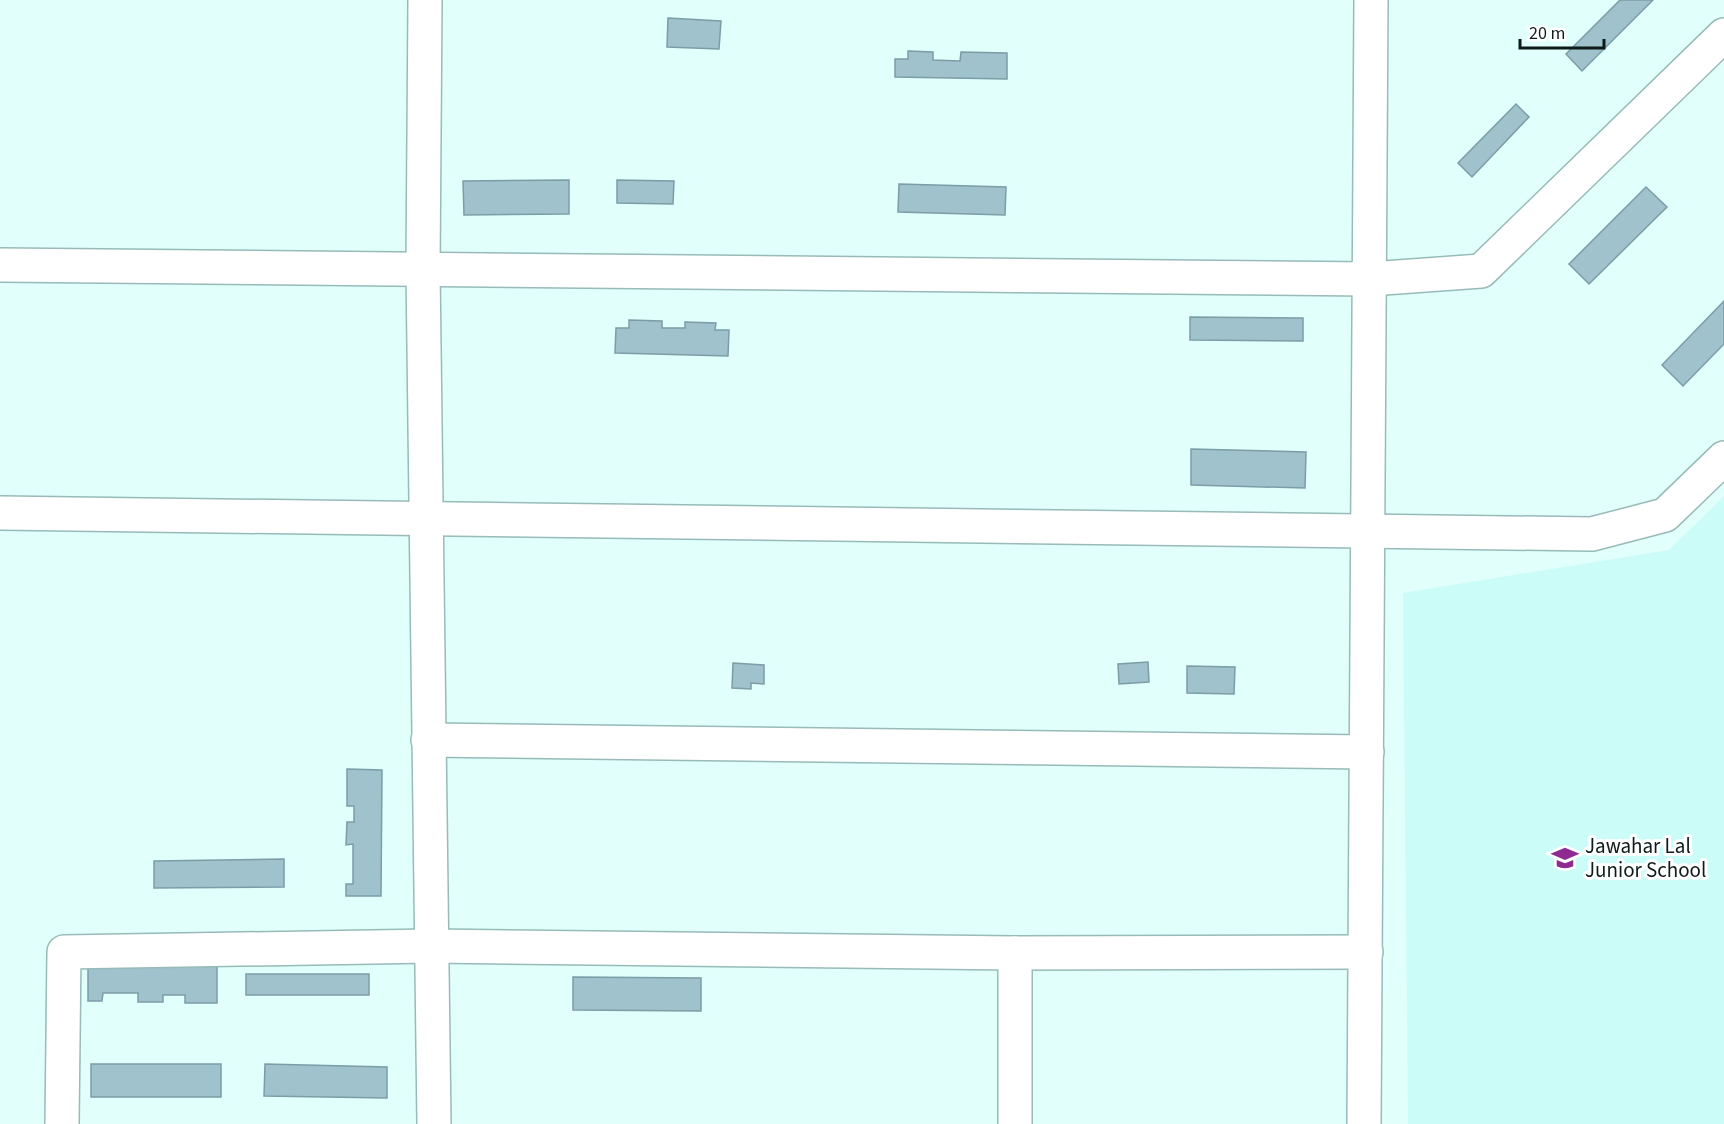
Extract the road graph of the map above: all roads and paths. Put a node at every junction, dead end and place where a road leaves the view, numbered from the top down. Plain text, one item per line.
1 (425, 0) edge
2 (1371, 0) edge
3 (1724, 34) edge
4 (0, 265) edge
5 (423, 269) junction
6 (1370, 279) junction
7 (1724, 458) edge
8 (0, 513) edge
9 (426, 519) junction
10 (1369, 532) junction
11 (428, 740) junction
12 (1367, 752) junction
13 (431, 946) junction
14 (1366, 952) junction
15 (1015, 953) junction
16 (62, 1124) edge
17 (434, 1124) edge
18 (1015, 1124) edge
19 (1364, 1124) edge

1 - 5 street
2 - 6 street
3 - 6 street
4 - 5 street
5 - 6 street
5 - 9 street
6 - 10 street
7 - 10 street
8 - 9 street
9 - 10 street
9 - 11 street
10 - 12 street
11 - 12 street
11 - 13 street
12 - 14 street
13 - 15 street
13 - 16 street
13 - 17 street
14 - 15 street
14 - 19 street
15 - 18 street

